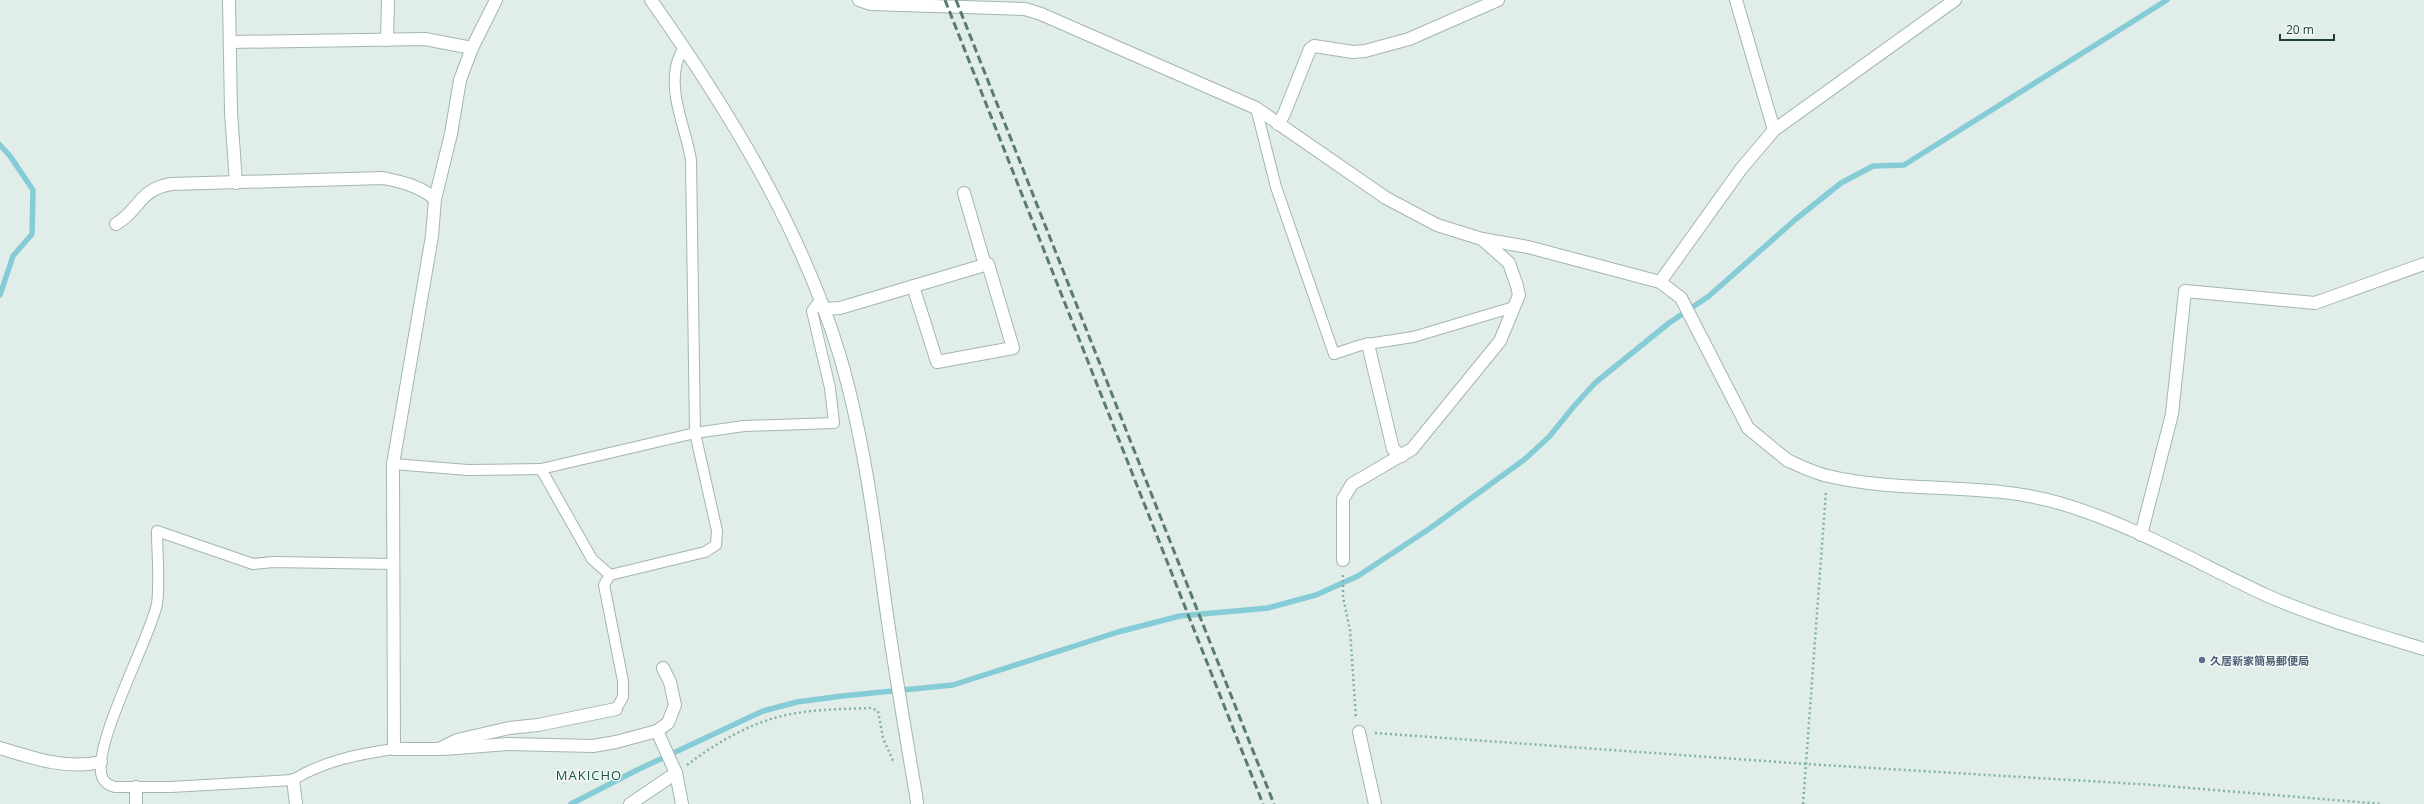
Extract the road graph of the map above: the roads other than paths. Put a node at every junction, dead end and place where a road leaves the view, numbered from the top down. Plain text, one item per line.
1 (229, 0) edge
2 (388, 0) edge
3 (496, 0) edge
4 (651, 0) edge
5 (859, 0) edge
6 (1498, 0) edge
7 (1736, 0) edge
8 (1955, 0) edge
9 (387, 40) junction
10 (231, 42) junction
11 (684, 47) junction
12 (472, 48) junction
13 (1256, 108) junction
14 (1278, 124) junction
15 (1774, 130) junction
16 (236, 183) junction
17 (964, 193) dead end
18 (435, 199) junction
19 (116, 224) dead end
20 (1482, 239) junction
21 (2424, 264) edge
22 (985, 265) junction
23 (1660, 282) junction
24 (913, 286) junction
25 (822, 305) junction
26 (1514, 307) junction
27 (1368, 344) junction
28 (695, 433) junction
29 (1402, 456) junction
30 (393, 464) junction
31 (541, 469) junction
32 (2141, 535) junction
33 (1343, 560) road end
34 (394, 564) junction
35 (610, 575) junction
36 (2424, 649) edge
37 (663, 668) dead end
38 (616, 709) joint
39 (1359, 732) road end
40 (658, 734) junction
41 (0, 748) edge
42 (394, 749) junction
43 (439, 749) junction
44 (101, 762) junction
45 (674, 770) junction
46 (293, 780) junction
47 (136, 787) junction
48 (917, 800) edge
49 (136, 804) edge
50 (296, 804) edge
51 (630, 804) edge
52 (682, 804) edge
53 (1375, 804) edge

1 - 10 street
2 - 9 street
3 - 12 street
4 - 11 street
5 - 13 street
6 - 14 street
7 - 15 street
8 - 15 street
9 - 10 street
9 - 12 street
10 - 16 street
11 - 25 street
11 - 28 lane
12 - 18 street
13 - 14 street
13 - 27 lane
14 - 20 street
15 - 23 street
16 - 18 street
16 - 19 street
17 - 22 street
18 - 30 street
20 - 23 street
20 - 26 street
21 - 32 street
22 - 24 street
22 - 24 street
23 - 32 street
24 - 25 street
25 - 28 lane
25 - 48 street
26 - 27 lane
26 - 29 street
27 - 29 street
28 - 31 lane
28 - 35 lane
29 - 33 street
30 - 31 lane
30 - 34 street
31 - 35 lane
32 - 36 street
34 - 42 street
34 - 44 lane
35 - 38 lane
37 - 40 street
38 - 43 street
39 - 53 street
40 - 43 street
40 - 45 street
41 - 44 street
42 - 43 street
42 - 46 lane
44 - 47 lane
45 - 51 street
45 - 52 street
46 - 47 lane
46 - 50 street
47 - 49 street

